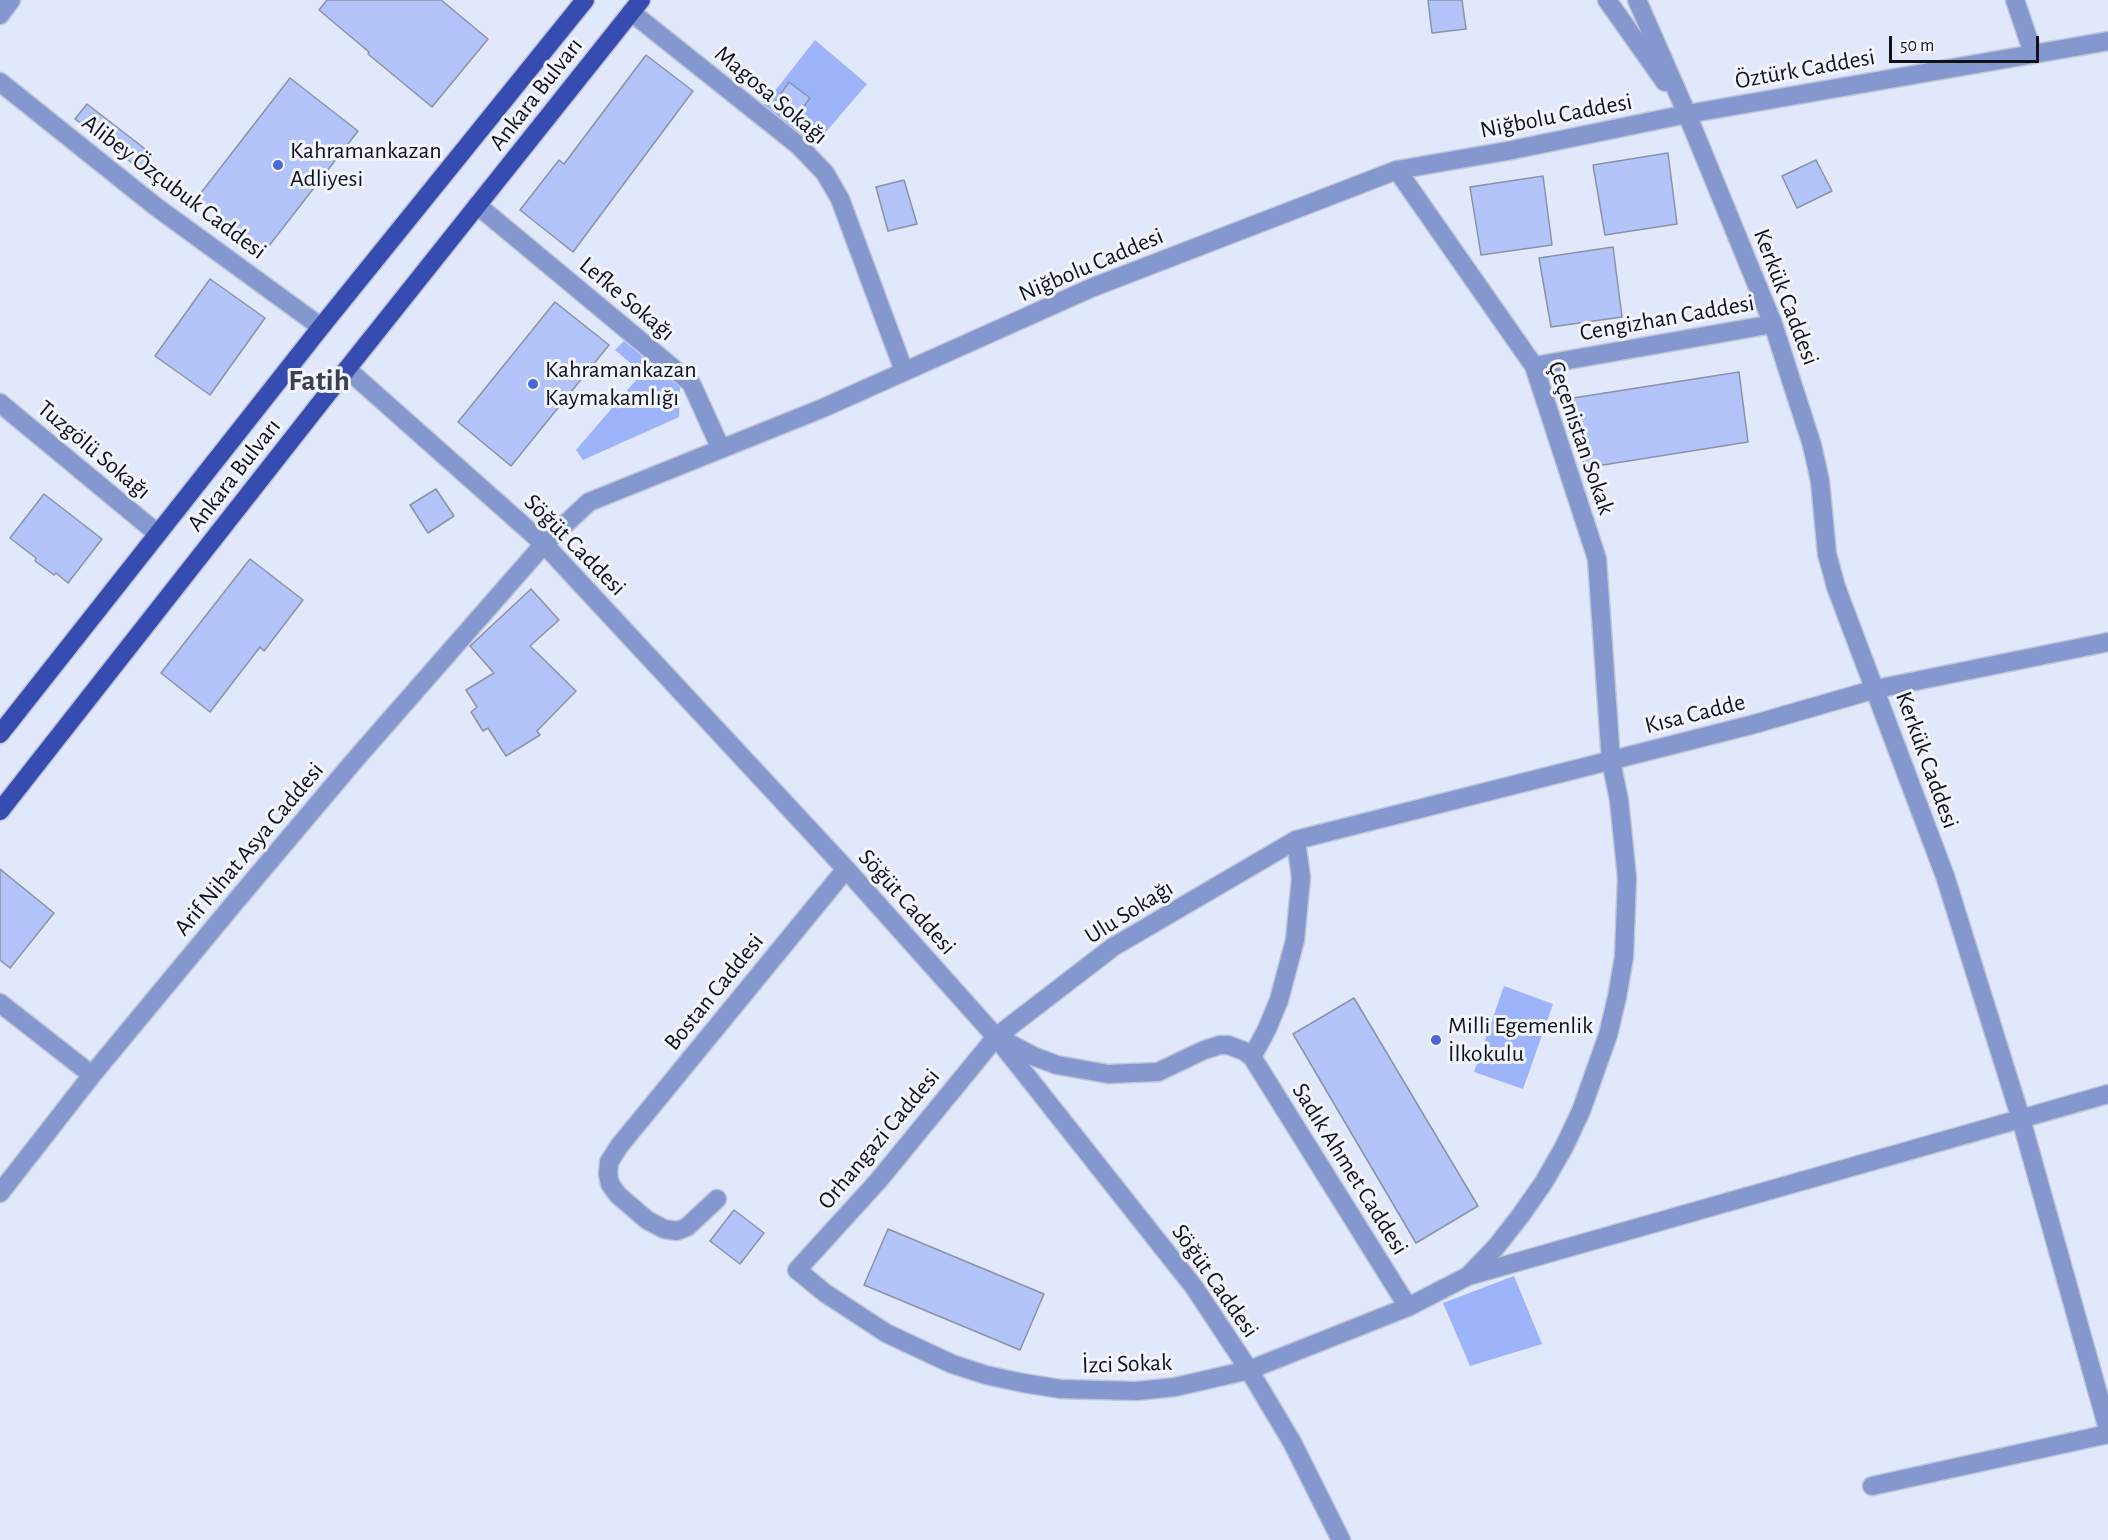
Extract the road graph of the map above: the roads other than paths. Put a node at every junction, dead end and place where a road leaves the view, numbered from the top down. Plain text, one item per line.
1 (12, 0) edge
2 (585, 0) edge
3 (1607, 0) edge
4 (1637, 0) edge
5 (2014, 0) edge
6 (636, 6) edge
7 (0, 15) edge
8 (2108, 41) edge
9 (2033, 53) junction
10 (0, 82) edge
11 (1687, 114) junction
12 (1397, 170) junction
13 (477, 206) junction
14 (1773, 324) junction
15 (321, 327) junction
16 (1533, 366) junction
17 (347, 369) junction
18 (904, 371) junction
19 (0, 403) edge
20 (721, 449) junction
21 (158, 534) junction
22 (544, 544) junction
23 (2108, 642) edge
24 (1876, 689) junction
25 (0, 734) edge
26 (1611, 761) junction
27 (0, 811) edge
28 (1296, 840) junction
29 (846, 868) junction
30 (0, 1003) edge
31 (996, 1037) junction
32 (1252, 1057) junction
33 (92, 1076) junction
34 (2108, 1094) edge
35 (2020, 1119) junction
36 (0, 1193) edge
37 (717, 1199) dead end
38 (797, 1270) joint
39 (1468, 1276) junction
40 (1408, 1307) junction
41 (1249, 1370) junction
42 (2108, 1430) edge
43 (2108, 1434) edge
44 (1872, 1486) dead end
45 (1341, 1540) edge

1 - 7 street
2 - 15 main road, Ankara Bulvarı
3 - 11 street
4 - 11 street
5 - 9 street
6 - 13 main road, Ankara Bulvarı
6 - 18 street, Magosa Sokağı
8 - 9 street, Öztürk Caddesi
9 - 11 street, Öztürk Caddesi
10 - 15 street, Alibey Özçubuk Caddesi
11 - 12 street, Niğbolu Caddesi
11 - 14 street, Kerkük Caddesi
12 - 16 street, Çeçenistan Sokak
12 - 18 street, Niğbolu Caddesi
13 - 17 main road, Ankara Bulvarı
13 - 20 street, Lefke Sokağı
14 - 16 street, Cengizhan Caddesi
14 - 24 street, Kerkük Caddesi
15 - 21 main road, Ankara Bulvarı
16 - 26 street, Çeçenistan Sokak
17 - 22 street, Söğüt Caddesi
17 - 27 main road, Ankara Bulvarı
18 - 20 street, Niğbolu Caddesi
19 - 21 street, Tuzgölü Sokağı
20 - 22 street, Niğbolu Caddesi
21 - 25 main road, Ankara Bulvarı
22 - 29 street, Söğüt Caddesi
22 - 33 street, Arif Nihat Asya Caddesi
23 - 24 street, Kısa Cadde
24 - 26 street, Kısa Cadde
24 - 35 street, Kerkük Caddesi
26 - 28 street, Kısa Cadde
26 - 39 street, Çeçenistan Sokak
28 - 31 street, Ulu Sokağı
28 - 32 street
29 - 31 street, Söğüt Caddesi
29 - 37 street, Bostan Caddesi
30 - 33 street
31 - 32 street
31 - 38 street, Orhangazi Caddesi
31 - 41 street, Söğüt Caddesi
32 - 40 street, Sadık Ahmet Caddesi
33 - 36 street, Arif Nihat Asya Caddesi
34 - 35 street
35 - 39 street
35 - 42 street, Kerkük Caddesi
38 - 41 street, İzci Sokak
39 - 40 street, İzci Sokak
40 - 41 street, İzci Sokak
41 - 45 street, Söğüt Caddesi
43 - 44 street

